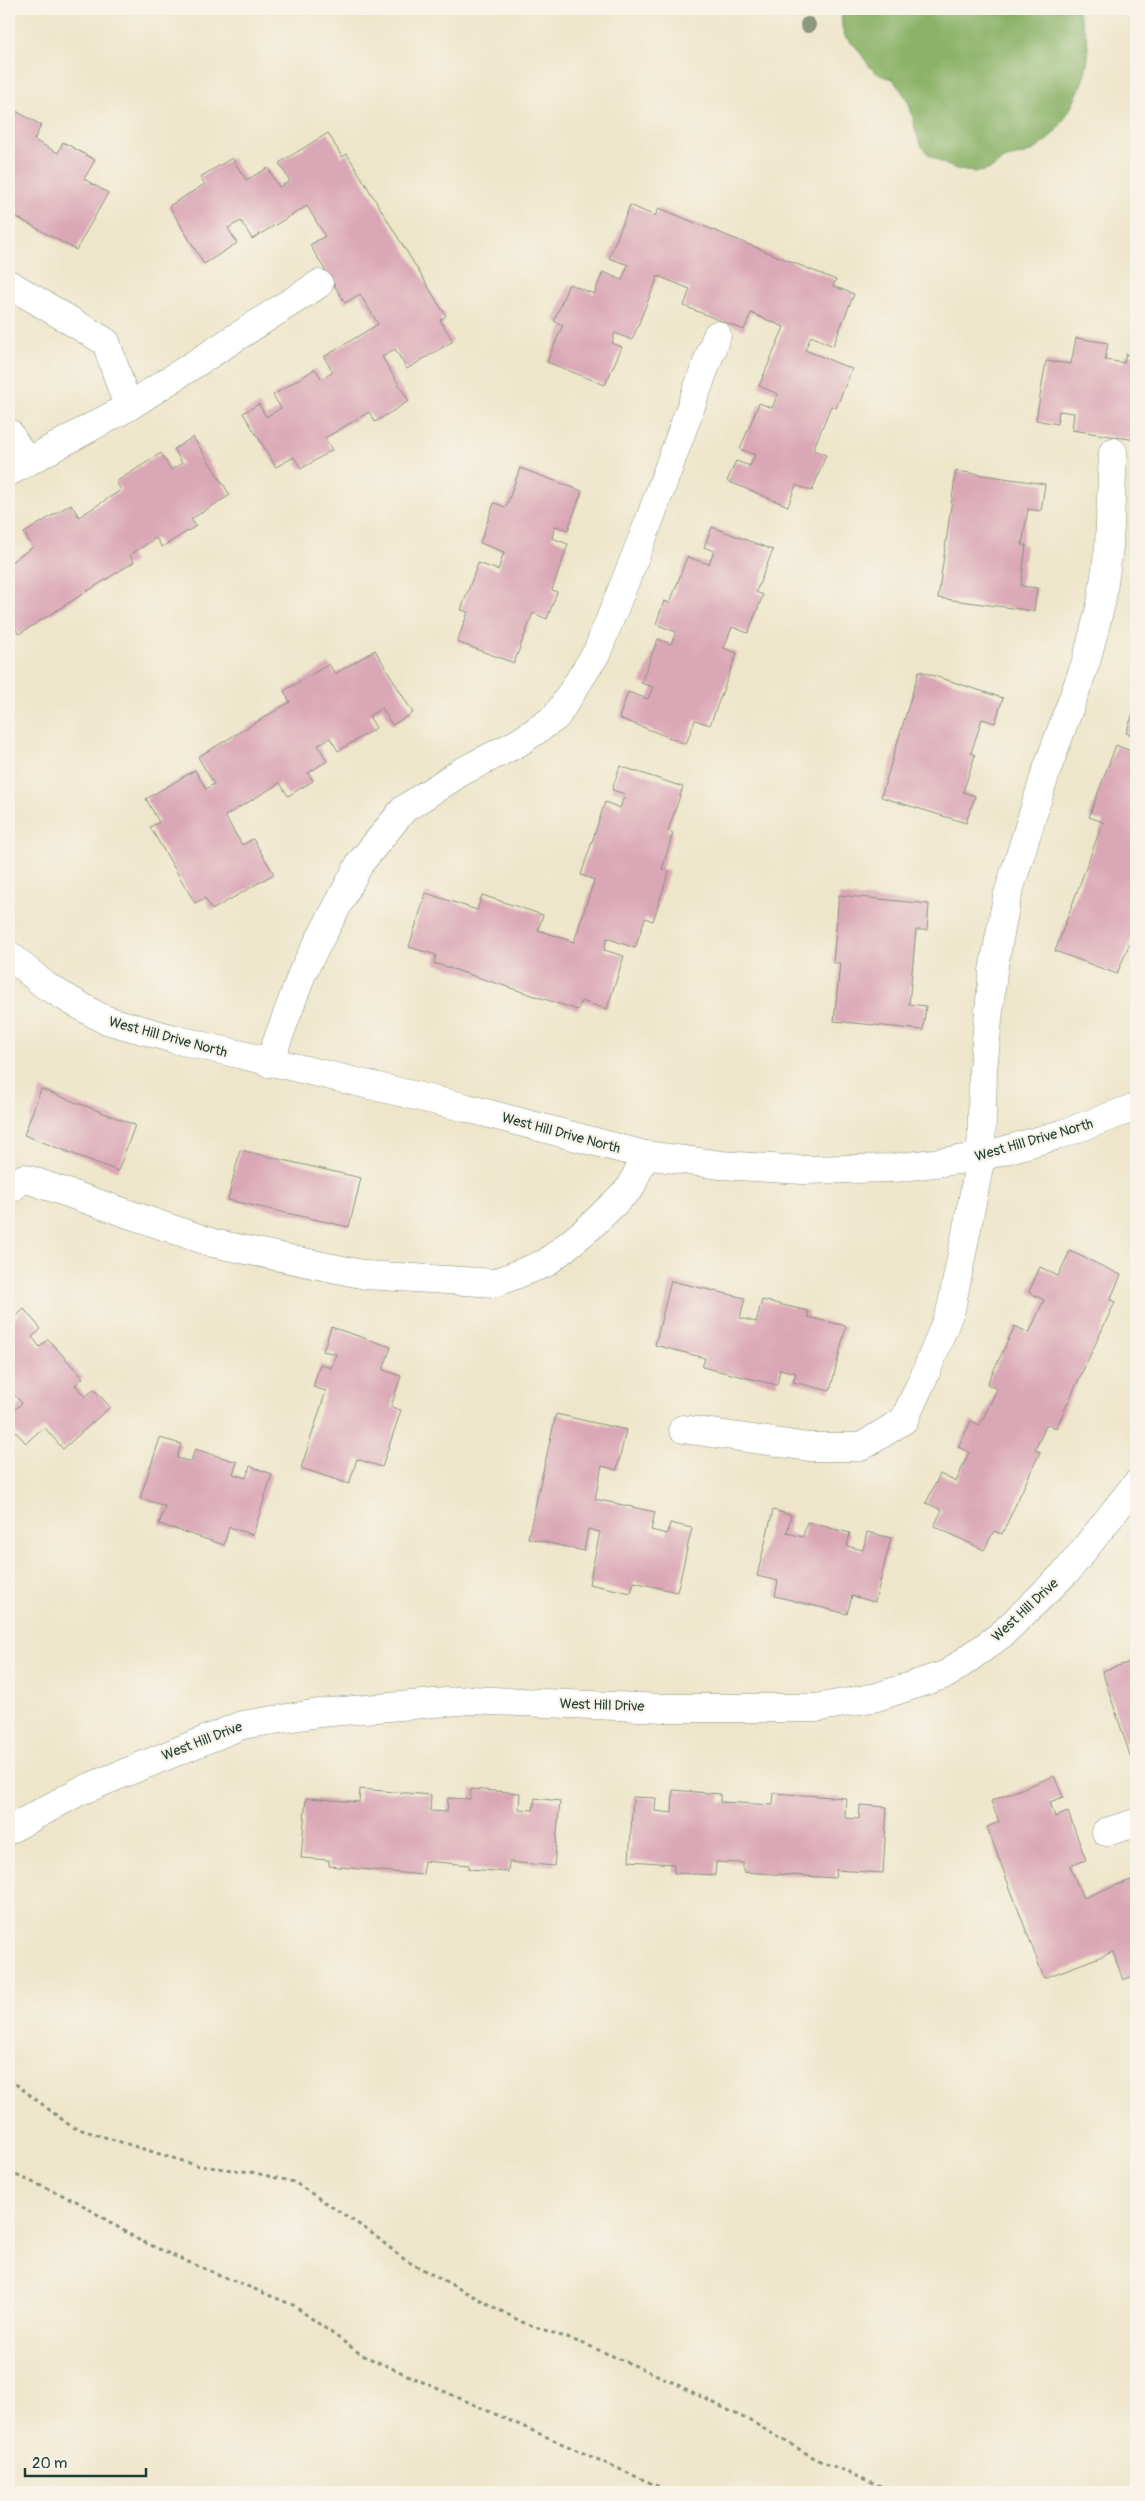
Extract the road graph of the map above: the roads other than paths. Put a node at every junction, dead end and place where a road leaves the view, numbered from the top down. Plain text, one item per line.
1 (9, 284) edge
2 (319, 284) dead end
3 (717, 335) dead end
4 (128, 407) junction
5 (9, 433) edge
6 (1113, 452) dead end
7 (17, 467) edge
8 (9, 955) edge
9 (268, 1063) junction
10 (1136, 1107) edge
11 (645, 1155) junction
12 (981, 1157) junction
13 (16, 1184) edge
14 (683, 1429) dead end
15 (1136, 1484) edge
16 (1136, 1823) edge
17 (9, 1830) edge
18 (1106, 1832) dead end

1 - 4 street
2 - 4 street
3 - 9 street
4 - 7 street
5 - 7 street
6 - 12 street
8 - 9 street, West Hill Drive North
9 - 11 street, West Hill Drive North
10 - 12 street, West Hill Drive North
11 - 12 street, West Hill Drive North
11 - 13 street
12 - 14 street
15 - 17 street, West Hill Drive
16 - 18 street

